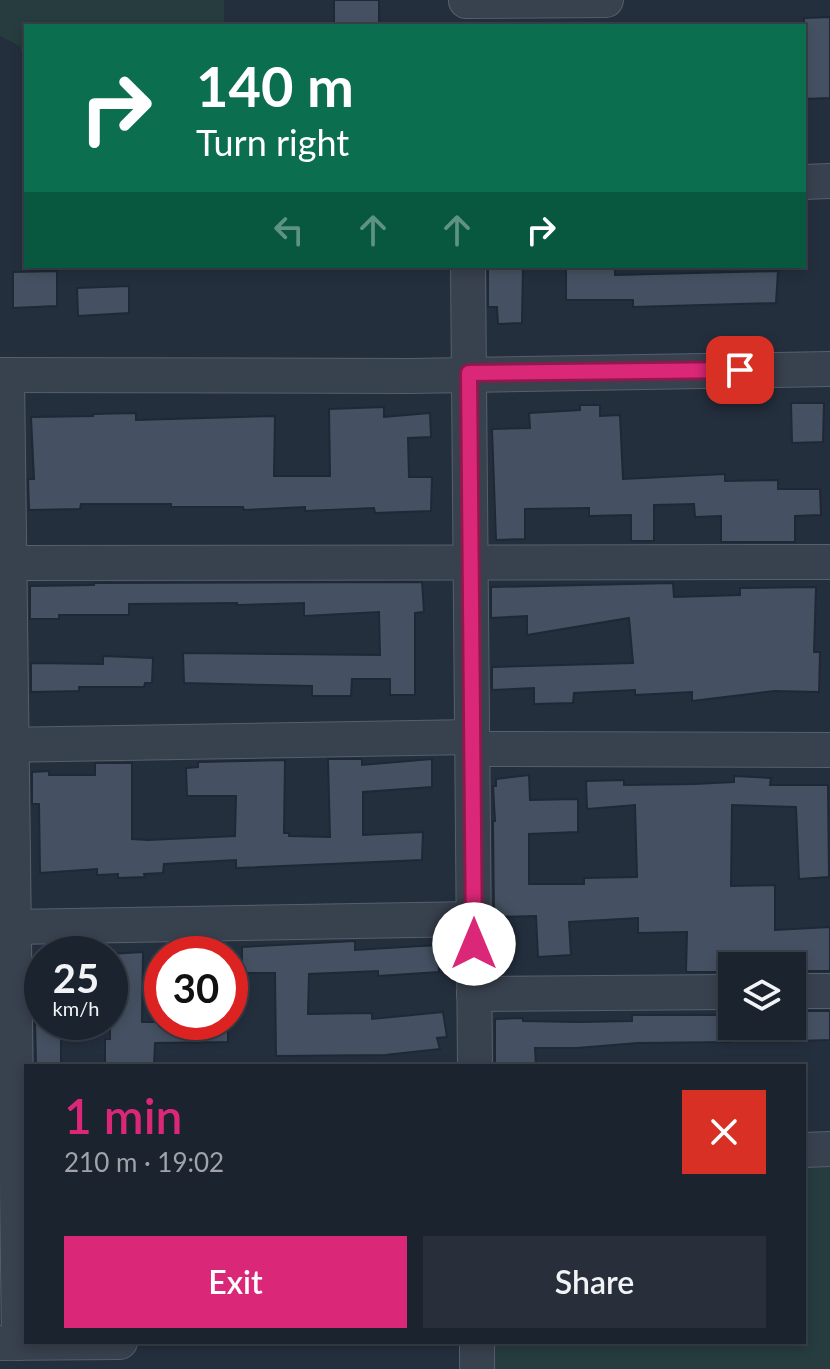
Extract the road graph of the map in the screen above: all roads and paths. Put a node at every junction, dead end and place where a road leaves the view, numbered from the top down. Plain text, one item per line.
1 (606, 0) edge
2 (466, 9) edge
3 (830, 181) edge
4 (806, 182) edge
5 (468, 268) edge
6 (830, 369) edge
7 (469, 373) junction
8 (3, 375) edge
9 (830, 562) edge
10 (9, 563) junction
11 (471, 564) junction
12 (472, 743) junction
13 (5, 745) edge
14 (830, 750) edge
15 (474, 919) junction
16 (13, 927) junction
17 (806, 991) edge
18 (830, 991) edge
19 (718, 992) edge
20 (474, 994) junction
21 (475, 1064) edge
22 (21, 1108) edge
23 (830, 1149) edge
24 (806, 1150) edge
25 (92, 1344) edge
26 (477, 1344) edge
27 (9, 1350) edge
28 (477, 1369) edge

1 - 2 street
3 - 4 street
5 - 7 street
6 - 7 street
7 - 8 street
7 - 11 street
8 - 10 street
9 - 11 street
10 - 11 street
10 - 13 street
11 - 12 street
12 - 13 street
12 - 14 street
12 - 15 street
13 - 16 street
15 - 16 street
15 - 20 street
16 - 22 street
17 - 18 street
19 - 20 street
20 - 21 street
22 - 27 street
23 - 24 street
25 - 27 street
26 - 28 street

